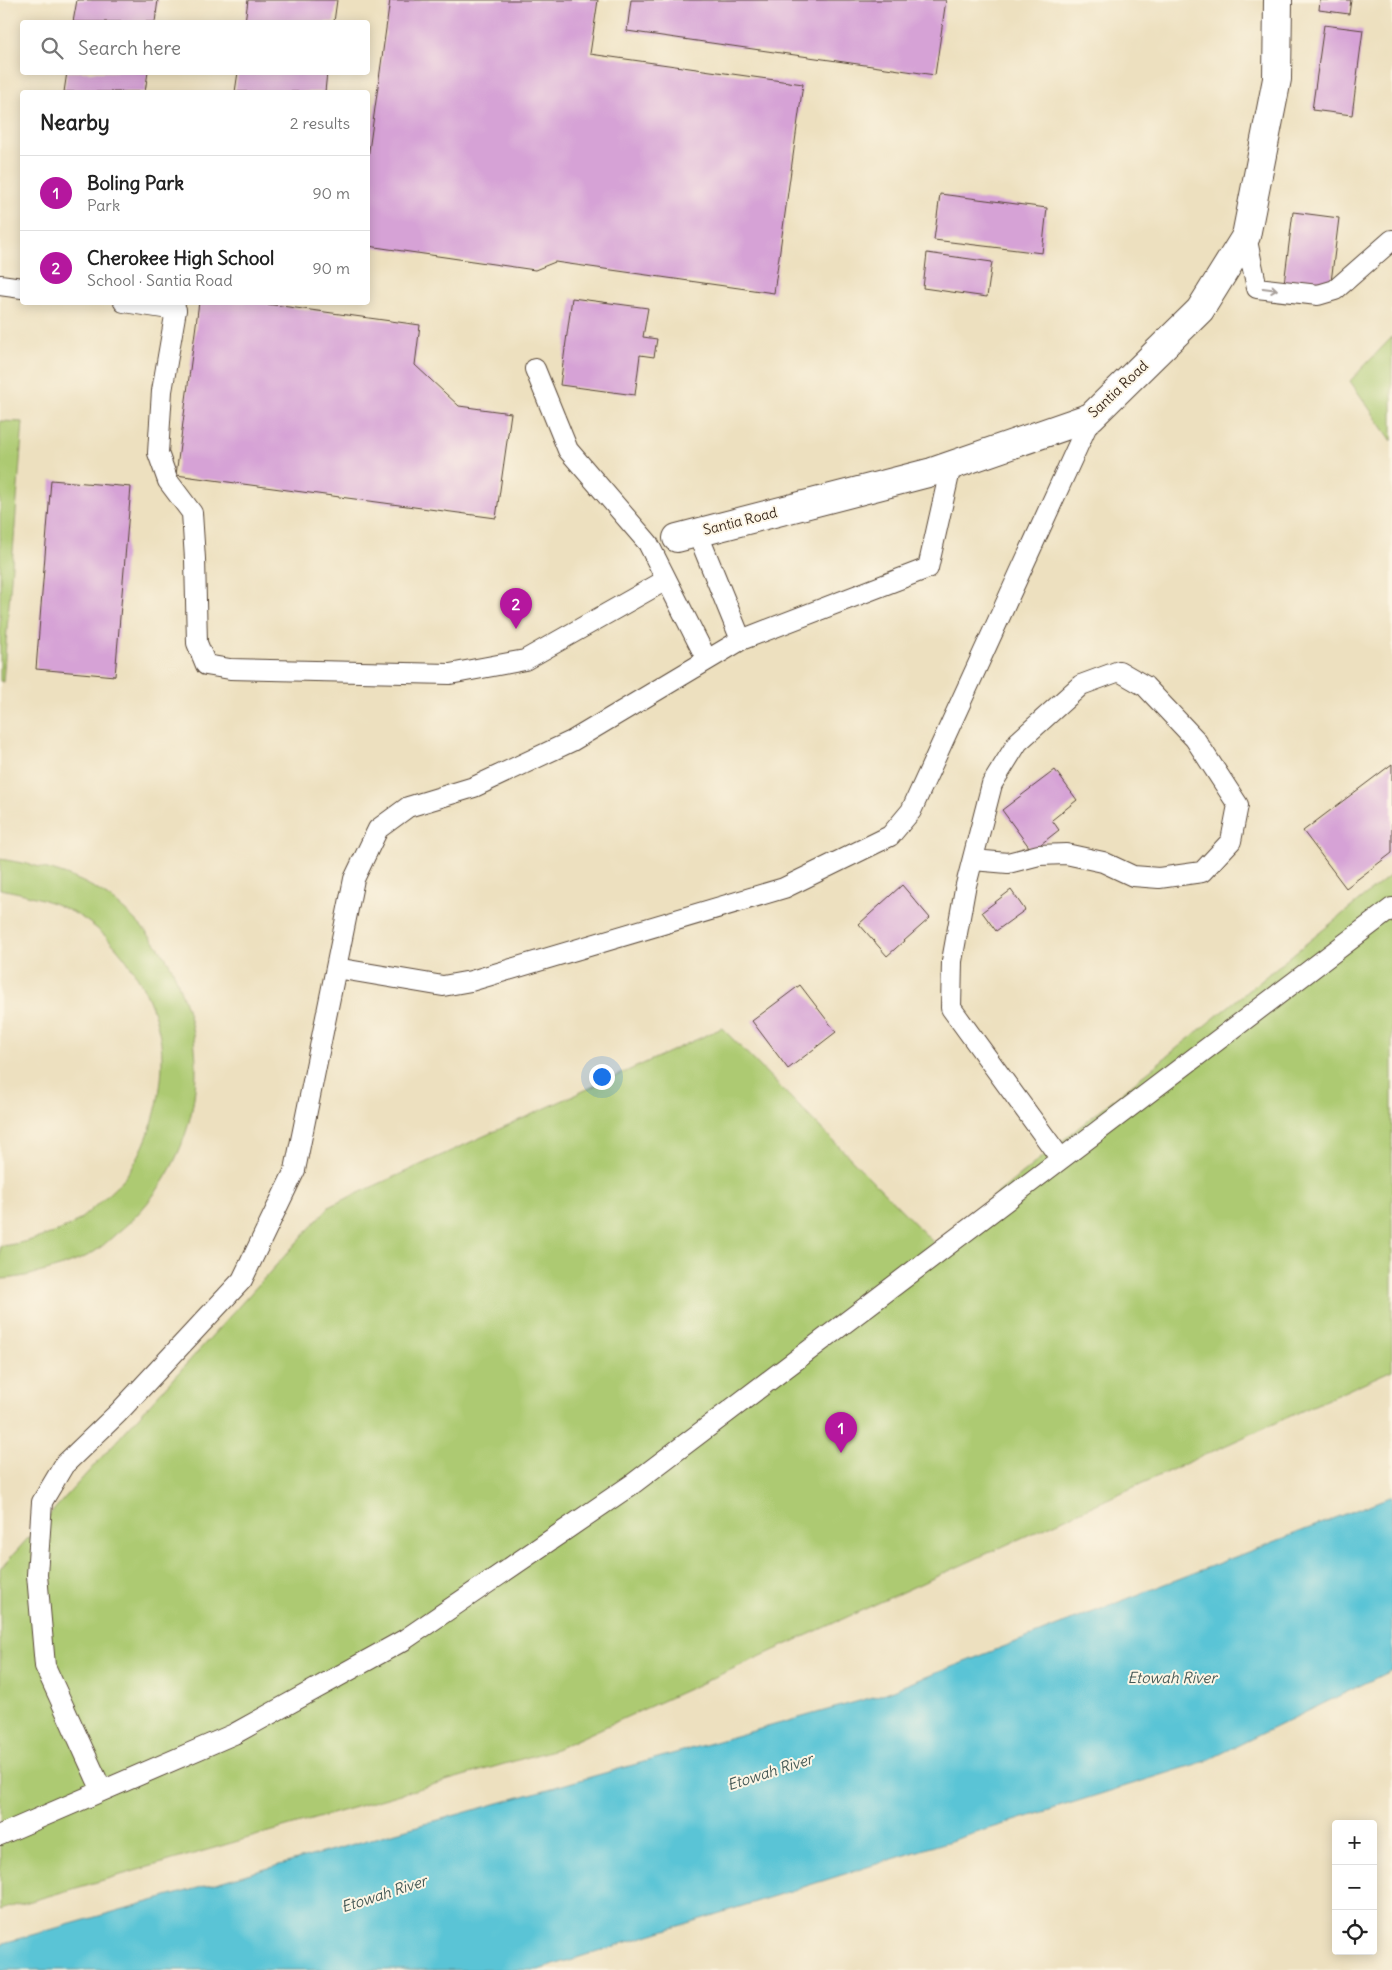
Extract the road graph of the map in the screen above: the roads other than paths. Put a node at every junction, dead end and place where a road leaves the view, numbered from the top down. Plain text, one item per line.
1 (1278, 0) edge
2 (1246, 236) junction
3 (1392, 240) edge
4 (0, 285) edge
5 (20, 288) edge
6 (144, 305) edge
7 (535, 368) dead end
8 (1091, 417) junction
9 (950, 466) junction
10 (687, 535) joint
11 (666, 580) junction
12 (741, 640) junction
13 (707, 660) junction
14 (973, 860) junction
15 (1392, 908) edge
16 (336, 968) junction
17 (1061, 1159) junction
18 (102, 1792) junction
19 (0, 1835) edge

1 - 2 street, Santia Road
2 -> 3 lane
2 - 8 street, Santia Road
4 - 5 lane
6 - 11 lane
7 - 11 lane
8 - 9 street, Santia Road
8 - 16 lane
9 - 10 street, Santia Road
9 - 12 lane
10 - 12 lane
11 - 13 lane
12 - 13 lane
13 - 16 lane
14 - 14 lane
14 - 17 lane
15 - 17 lane
16 - 18 lane
17 - 18 lane
18 - 19 lane

